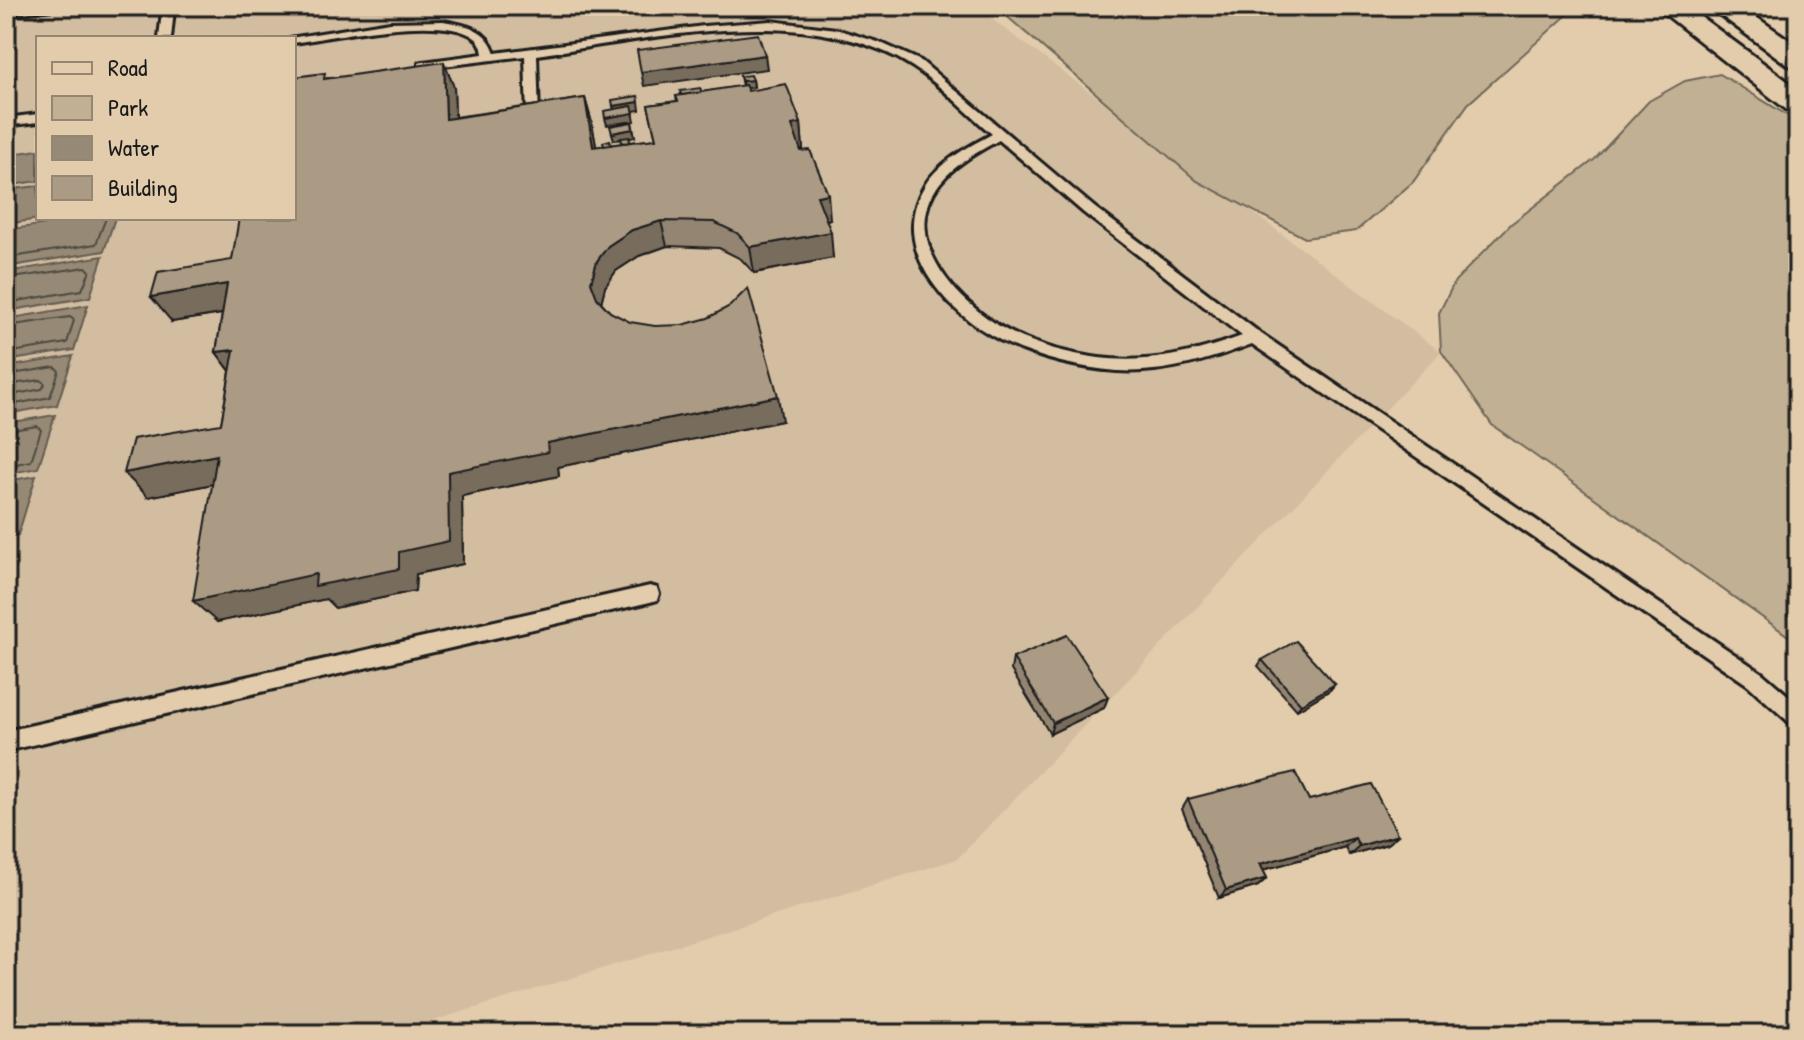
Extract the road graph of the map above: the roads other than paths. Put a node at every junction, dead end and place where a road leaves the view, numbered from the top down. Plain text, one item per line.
1 (53, 6) edge
2 (162, 6) edge
3 (1669, 6) edge
4 (1722, 6) edge
5 (6, 12) edge
6 (165, 36) edge
7 (296, 40) edge
8 (531, 52) junction
9 (490, 57) junction
10 (1798, 59) edge
11 (400, 69) edge
12 (1798, 104) edge
13 (36, 118) edge
14 (533, 118) edge
15 (6, 122) edge
16 (999, 135) junction
17 (1254, 337) junction
18 (650, 594) dead end
19 (1798, 717) edge
20 (6, 741) edge

1 - 5 lane
2 - 6 lane
3 - 12 main road
4 - 10 main road
7 - 9 lane
8 - 9 lane
8 - 14 lane
8 - 16 lane
9 - 11 lane
13 - 15 lane
16 - 17 lane
16 - 17 lane
17 - 19 lane
18 - 20 lane

